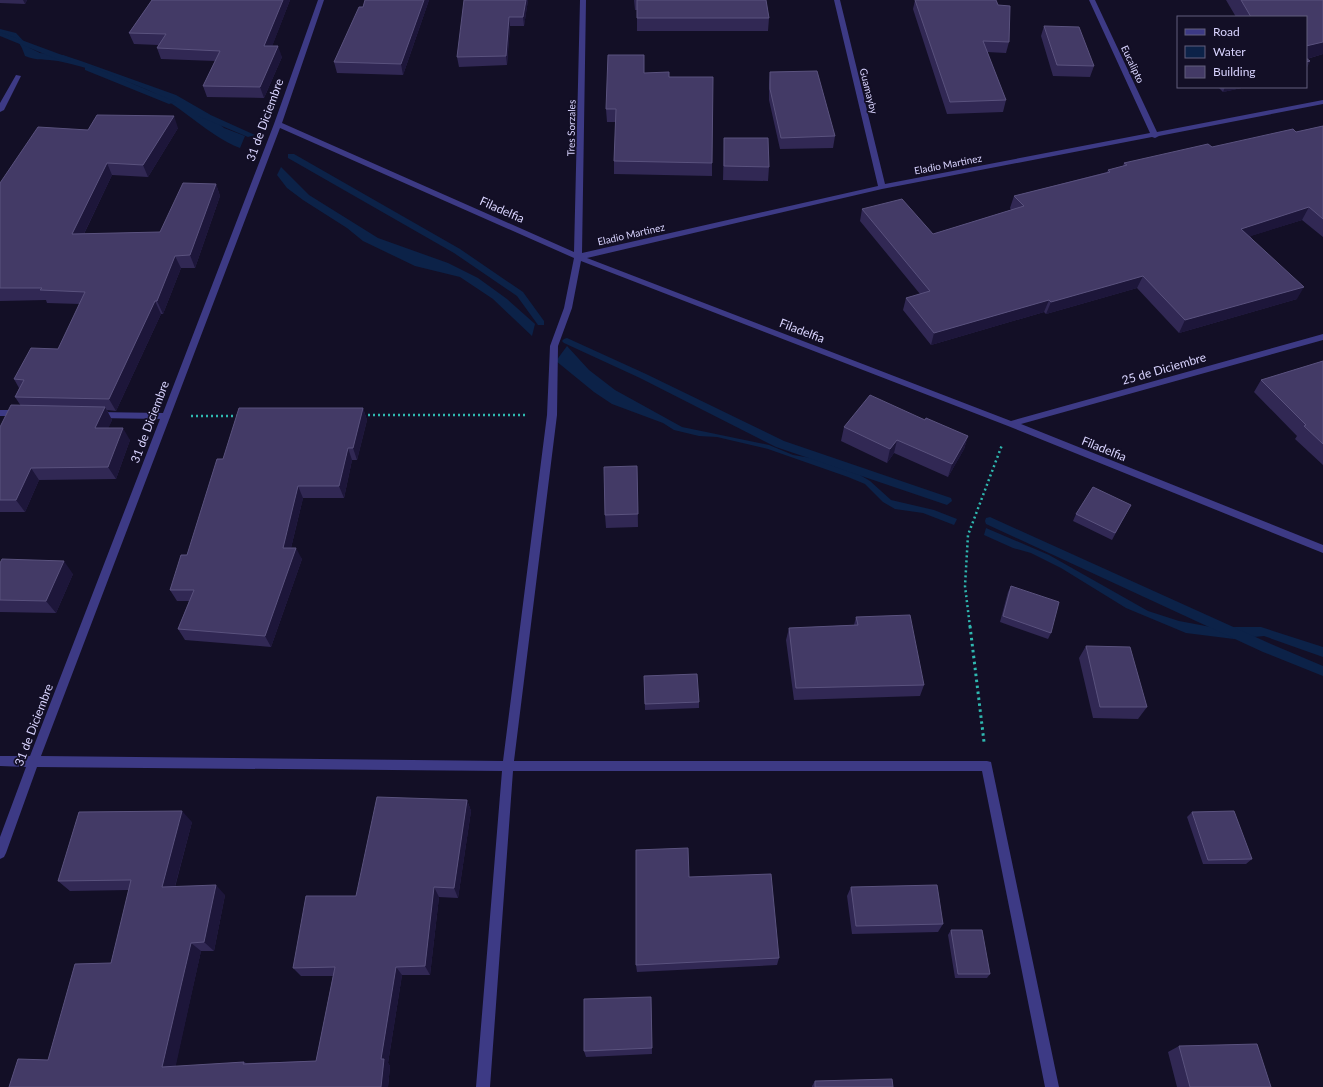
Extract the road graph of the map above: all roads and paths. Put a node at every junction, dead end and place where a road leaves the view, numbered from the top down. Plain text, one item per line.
1 (321, 0) edge
2 (583, 0) edge
3 (837, 0) edge
4 (1092, 0) edge
5 (18, 76) dead end
6 (1323, 102) edge
7 (0, 110) edge
8 (278, 124) junction
9 (1155, 136) junction
10 (882, 187) junction
11 (578, 257) junction
12 (1323, 337) edge
13 (0, 413) edge
14 (31, 414) edge
15 (86, 414) edge
16 (362, 415) edge
17 (552, 415) junction
18 (165, 416) junction
19 (244, 416) edge
20 (1011, 424) junction
21 (1323, 549) edge
22 (34, 760) junction
23 (0, 761) edge
24 (508, 766) junction
25 (987, 766) junction
26 (0, 853) edge
27 (483, 1087) edge
28 (1052, 1087) edge

1 - 8 street, 31 de Diciembre
2 - 11 street, Tres Sorzales
3 - 10 street, Guamayby
4 - 9 street, Eucalipto
5 - 7 street
6 - 9 street, Eladio Martinez
8 - 11 street, Filadelfia
8 - 18 street, 31 de Diciembre
9 - 10 street, Eladio Martinez
10 - 11 street, Eladio Martinez
11 - 17 street, Tres Sorzales
11 - 20 street, Filadelfia
12 - 20 street, 25 de Diciembre
13 - 14 street
15 - 18 street
16 - 17 path
17 - 24 street, Tres Sorzales
18 - 19 path
18 - 22 street, 31 de Diciembre
20 - 21 street, Filadelfia
20 - 25 path
22 - 23 street
22 - 24 street
22 - 26 street, 31 de Diciembre
24 - 25 street
24 - 27 street, Tres Sorzales
25 - 28 street

